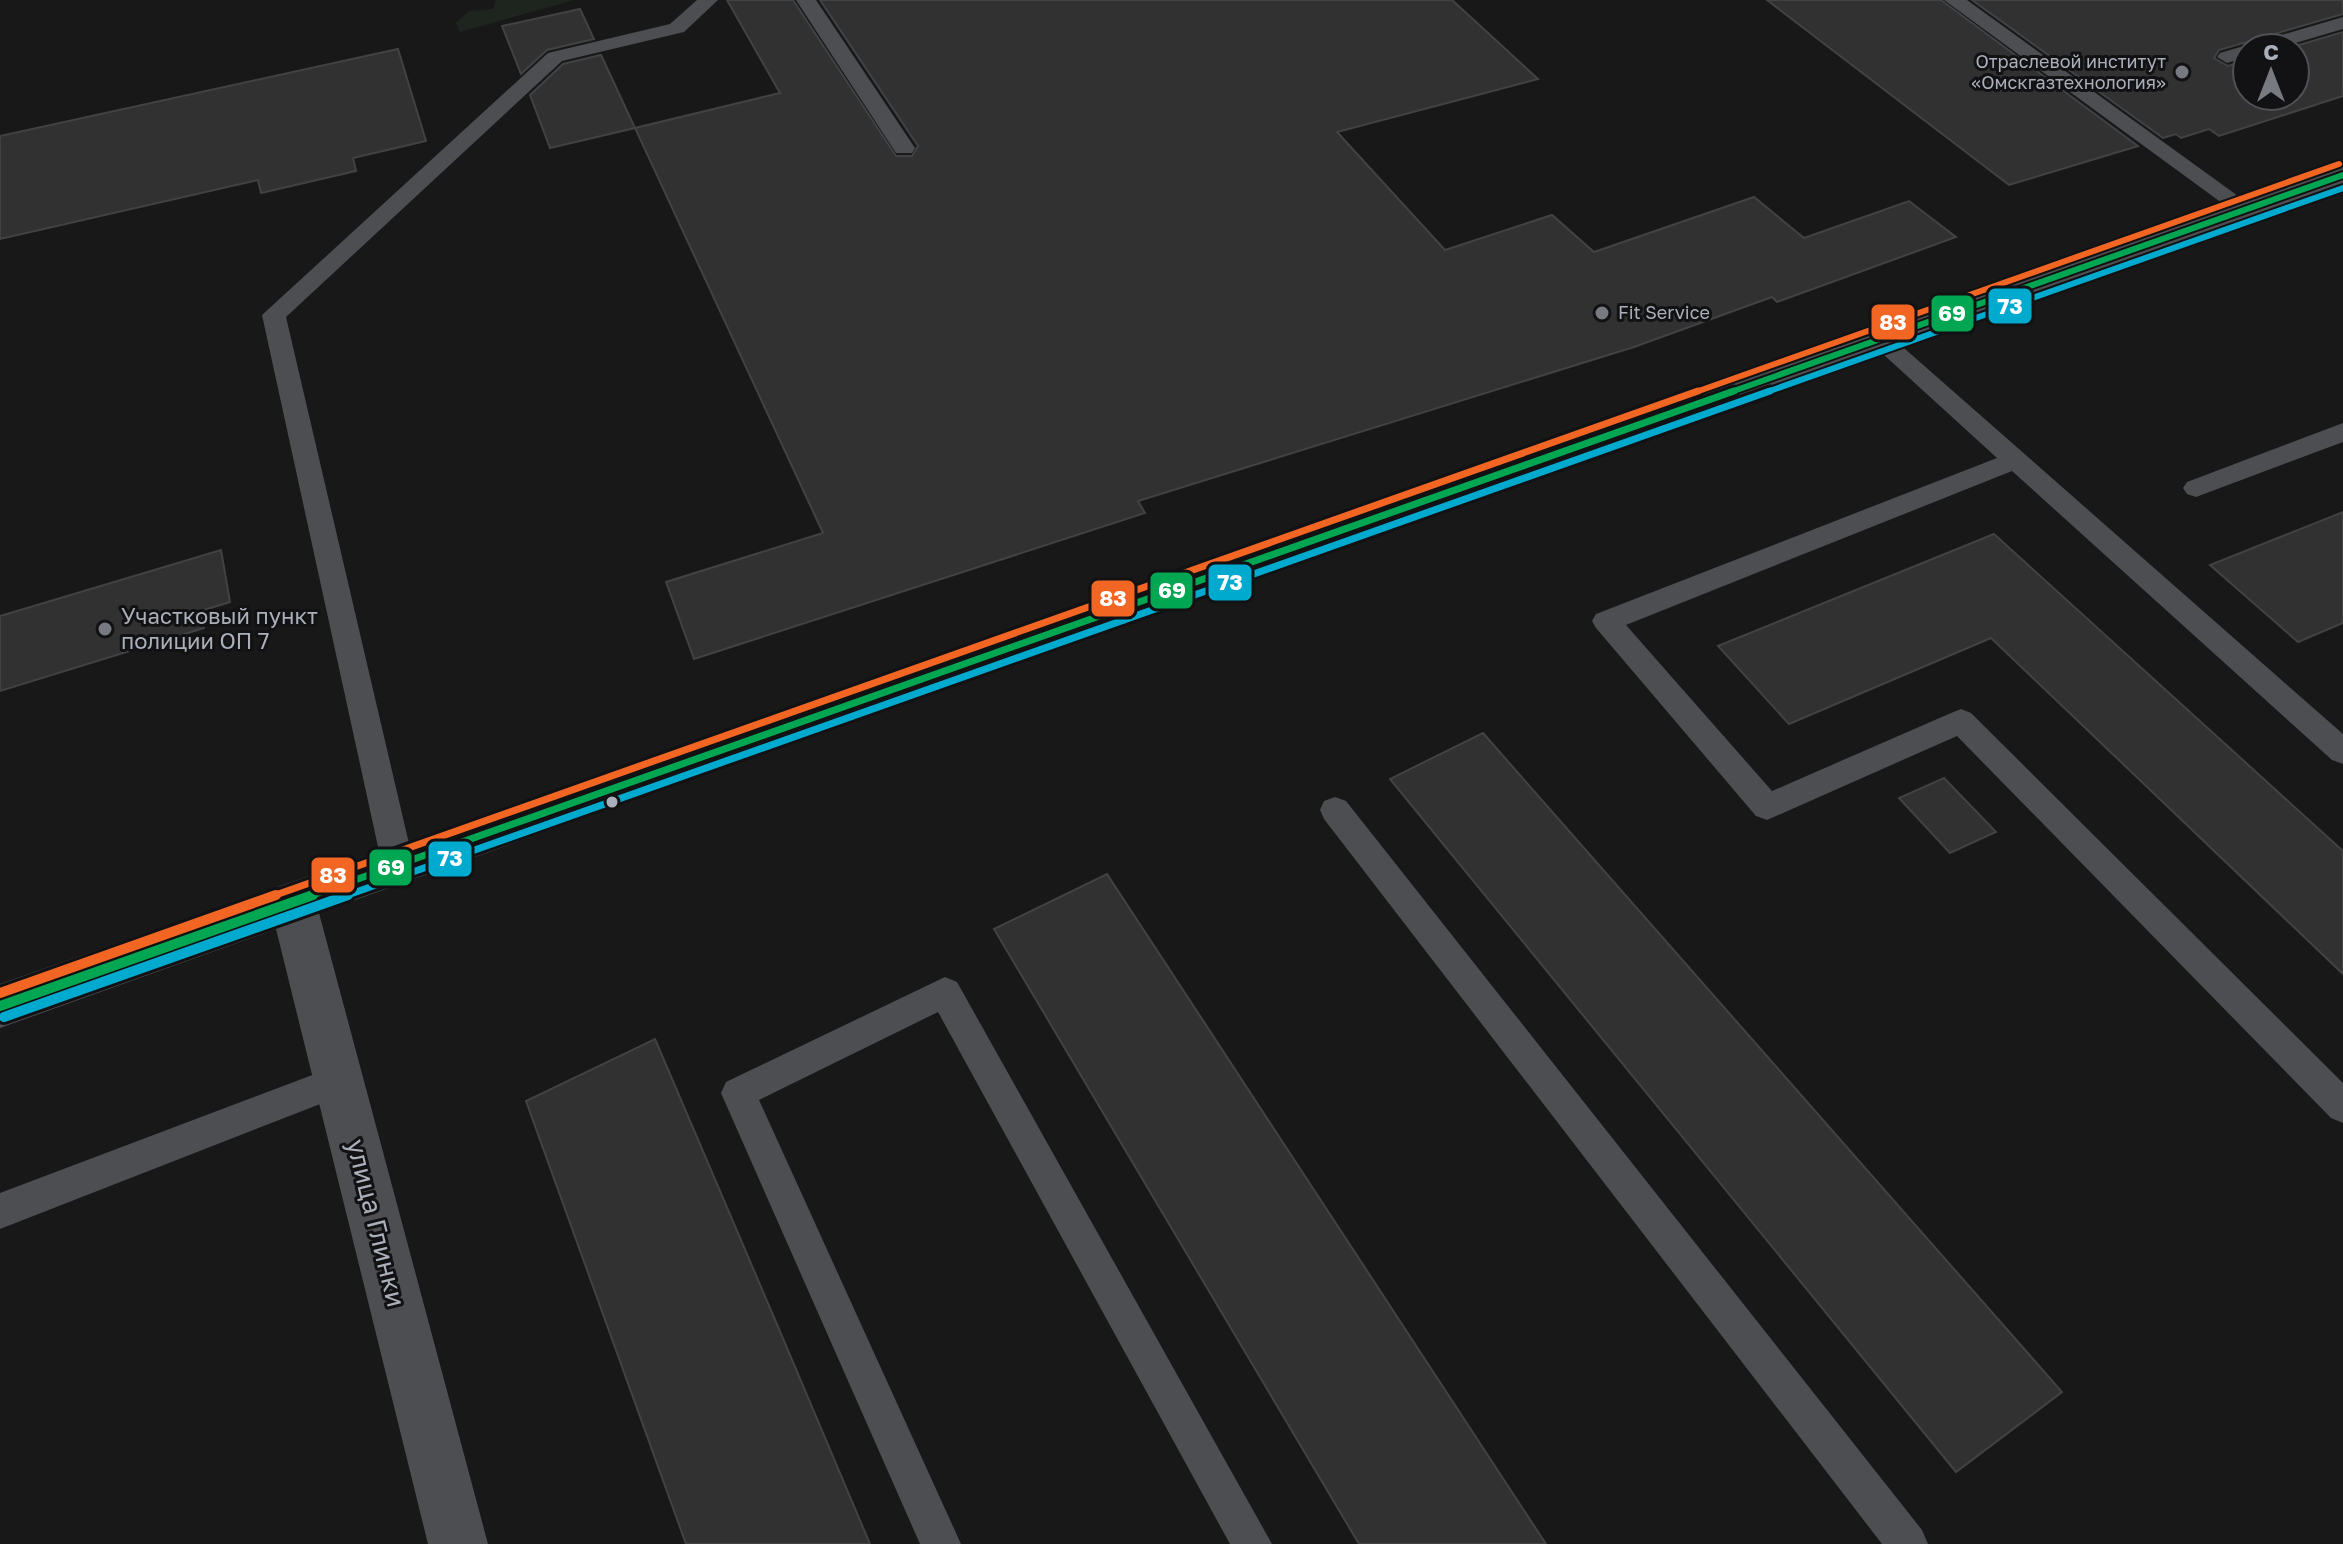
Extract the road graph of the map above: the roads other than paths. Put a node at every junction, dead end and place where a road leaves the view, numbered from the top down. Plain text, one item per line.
1 (708, 0) edge
2 (806, 0) edge
3 (1954, 0) edge
4 (2343, 23) edge
5 (2311, 32) edge
6 (904, 148) dead end
7 (2343, 175) edge
8 (2245, 209) junction
9 (1880, 339) junction
10 (2343, 432) edge
11 (2016, 460) junction
12 (2196, 488) dead end
13 (2343, 752) edge
14 (1335, 810) dead end
15 (398, 865) junction
16 (293, 902) junction
17 (0, 1006) edge
18 (339, 1081) junction
19 (2343, 1107) edge
20 (0, 1211) edge
21 (446, 1540) edge
22 (941, 1544) edge
23 (1252, 1544) edge
24 (1908, 1544) edge

1 - 15 lane
2 - 6 lane
3 - 8 lane
4 - 5 lane
7 - 8 street
8 - 9 street
9 - 11 lane
9 - 15 street
10 - 12 lane
11 - 13 lane
11 - 19 lane
14 - 24 lane
15 - 16 street
16 - 17 street
16 - 18 street, улица Глинки
18 - 20 lane
18 - 21 street, улица Глинки
22 - 23 lane

